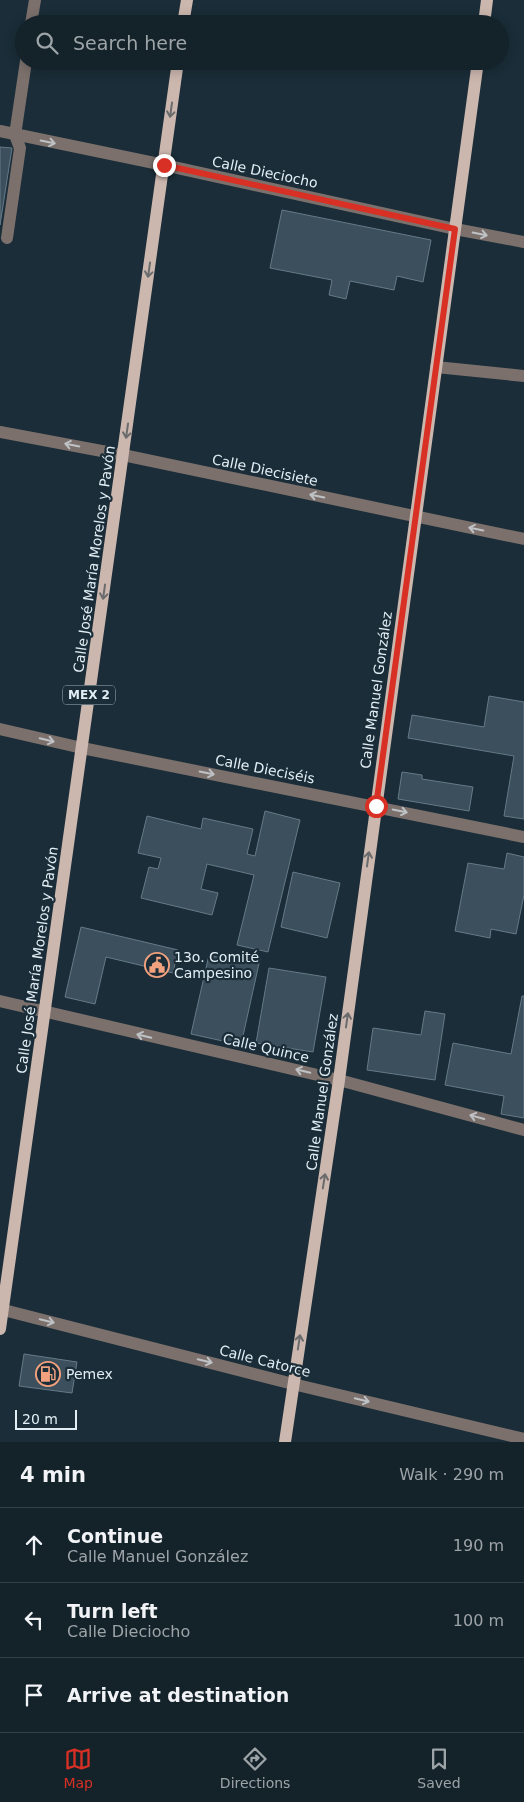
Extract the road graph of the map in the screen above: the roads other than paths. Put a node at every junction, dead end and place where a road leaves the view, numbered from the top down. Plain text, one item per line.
1 (35, 0) edge
2 (187, 0) edge
3 (487, 0) edge
4 (32, 15) edge
5 (184, 15) edge
6 (485, 15) edge
7 (25, 70) edge
8 (177, 70) edge
9 (477, 70) edge
10 (0, 131) edge
11 (15, 135) junction
12 (164, 165) junction
13 (455, 229) junction
14 (7, 238) dead end
15 (524, 242) edge
16 (436, 367) junction
17 (524, 376) edge
18 (0, 432) edge
19 (124, 455) junction
20 (415, 516) junction
21 (524, 540) edge
22 (0, 729) edge
23 (82, 748) junction
24 (376, 806) junction
25 (524, 837) edge
26 (0, 1001) edge
27 (44, 1013) junction
28 (339, 1080) junction
29 (524, 1130) edge
30 (1, 1309) edge
31 (0, 1329) edge
32 (293, 1384) junction
33 (524, 1439) edge
34 (285, 1442) edge

1 - 4 street
2 - 5 main road
3 - 6 main road
7 - 11 street
8 -> 12 main road, Calle José María Morelos y Pavón / MEX 2
9 - 13 main road, Calle Manuel González
10 - 11 street, Calle Dieciocho
11 -> 12 street, Calle Dieciocho
11 - 14 street
12 - 13 street, Calle Dieciocho
12 -> 19 main road, Calle José María Morelos y Pavón / MEX 2
13 -> 15 street, Calle Dieciocho
13 - 16 main road, Calle Manuel González
16 - 17 street
16 - 20 main road, Calle Manuel González
19 -> 18 street, Calle Diecisiete
20 -> 19 street, Calle Diecisiete
19 -> 23 main road, Calle José María Morelos y Pavón / MEX 2
21 -> 20 street, Calle Diecisiete
20 - 24 main road, Calle Manuel González
22 -> 23 street, Calle Dieciséis
23 -> 24 street, Calle Dieciséis
23 - 27 main road, Calle José María Morelos y Pavón / MEX 2
24 -> 25 street, Calle Dieciséis
28 -> 24 main road, Calle Manuel González
26 - 27 street, Calle Quince
28 -> 27 street, Calle Quince
27 - 30 main road, Calle José María Morelos y Pavón / MEX 2
29 -> 28 street, Calle Quince
32 -> 28 main road, Calle Manuel González
30 - 31 main road, Calle José María Morelos y Pavón / MEX 2
30 -> 32 street, Calle Catorce
32 -> 33 street, Calle Catorce
32 - 34 main road, Calle Manuel González

